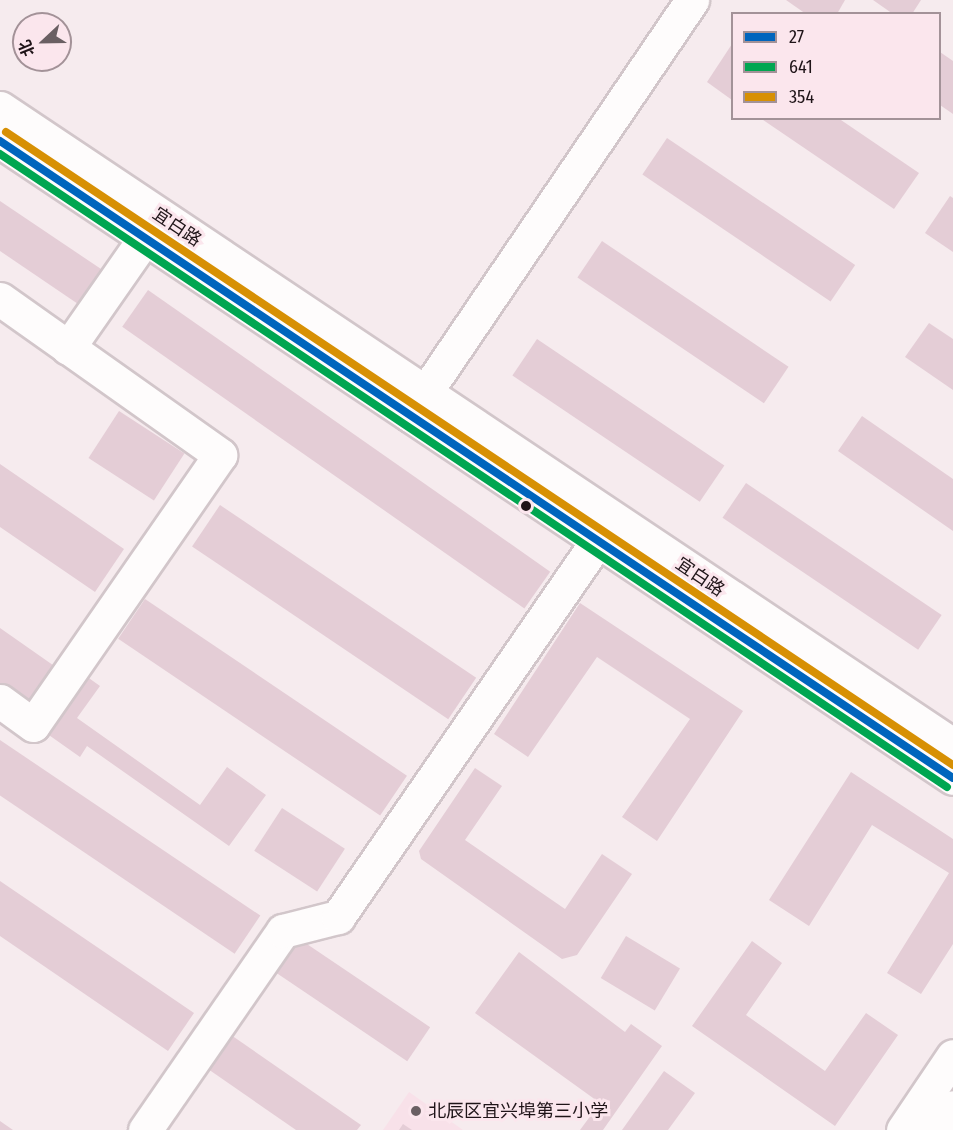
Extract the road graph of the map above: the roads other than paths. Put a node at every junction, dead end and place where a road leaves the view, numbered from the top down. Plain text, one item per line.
1 (692, 0) edge
2 (0, 108) edge
3 (0, 141) edge
4 (153, 228) junction
5 (0, 299) edge
6 (68, 348) junction
7 (417, 405) junction
8 (604, 531) junction
9 (0, 701) edge
10 (953, 745) edge
11 (953, 778) edge
12 (953, 1056) edge
13 (953, 1107) edge
14 (145, 1130) edge
15 (903, 1130) edge
16 (938, 1130) edge

1 - 7 main road
2 - 4 main road, 宜白路
3 - 4 main road, 宜白路
4 - 6 main road
4 - 7 main road, 宜白路
5 - 6 main road
6 - 9 main road
7 - 8 main road, 宜白路
8 - 10 main road, 宜白路
8 - 11 main road, 宜白路
8 - 14 main road
12 - 15 main road
13 - 16 main road

